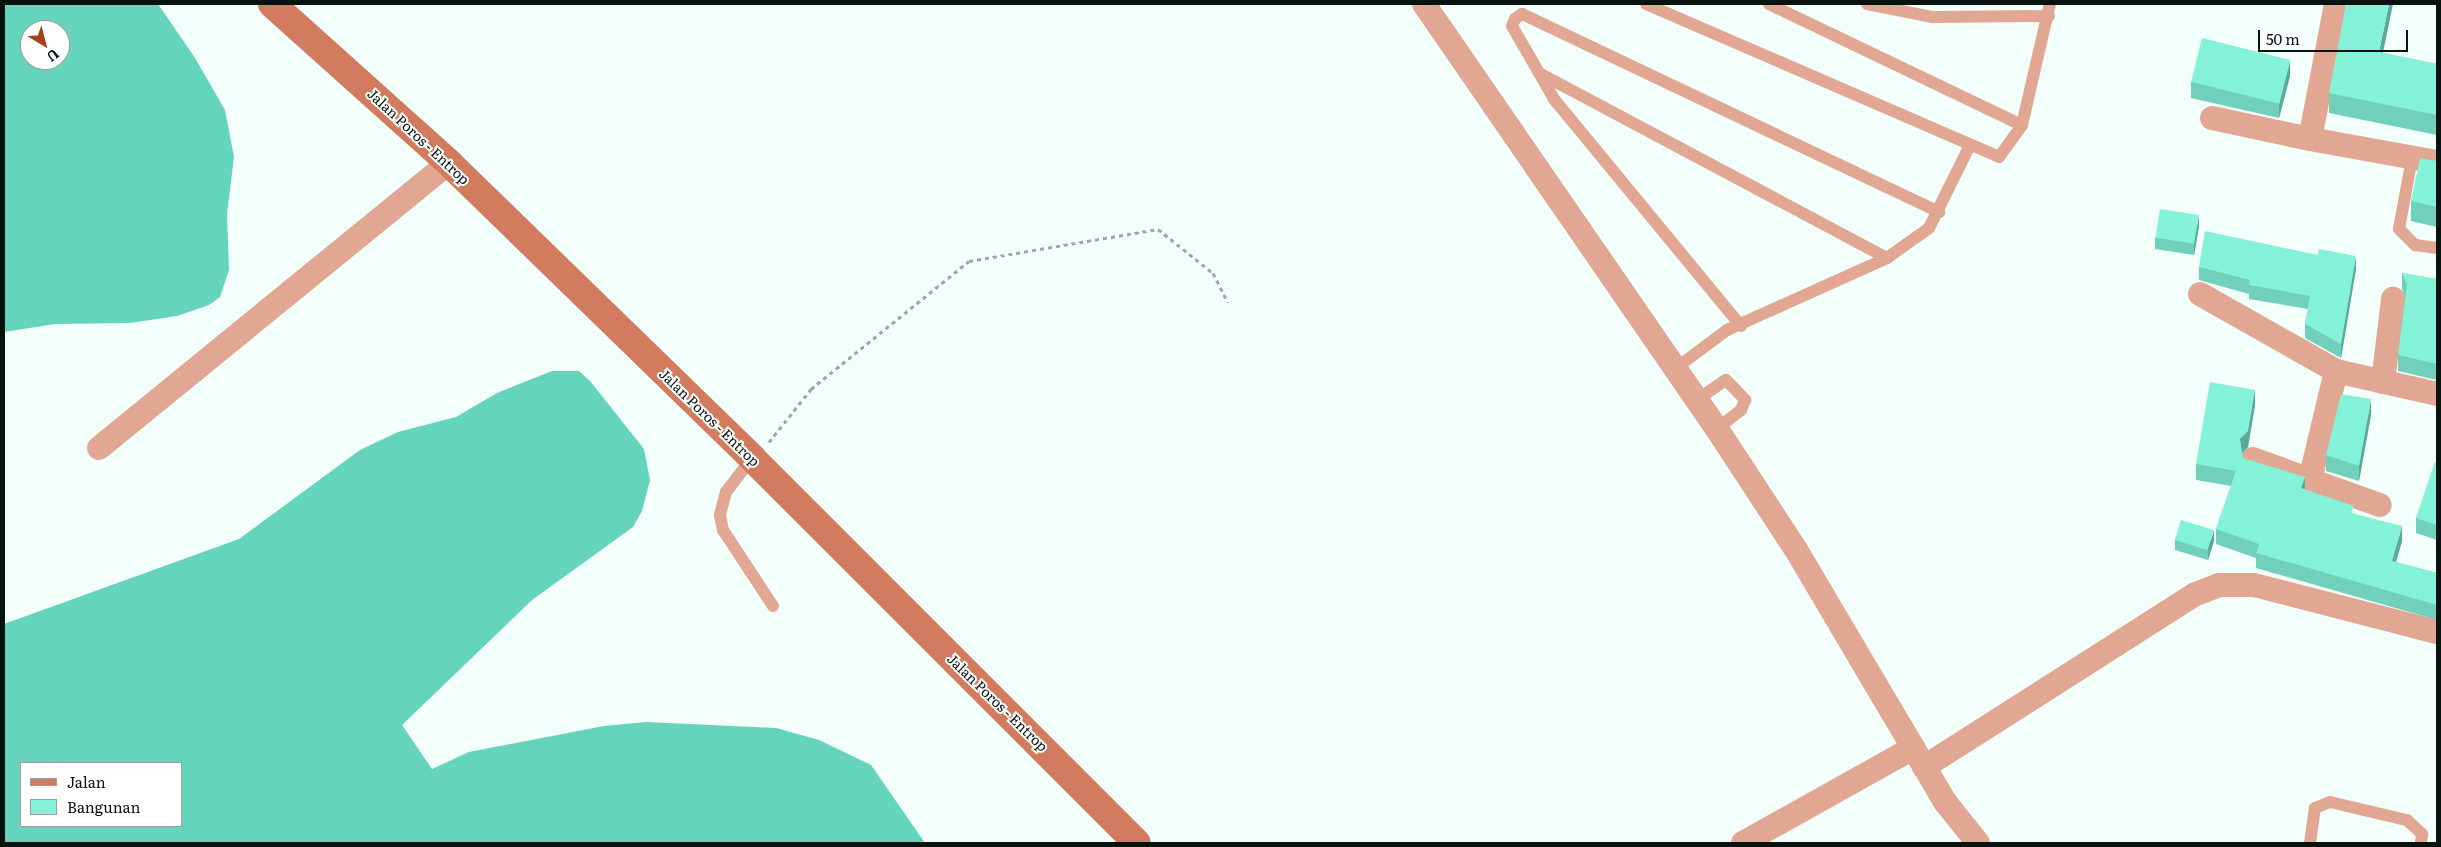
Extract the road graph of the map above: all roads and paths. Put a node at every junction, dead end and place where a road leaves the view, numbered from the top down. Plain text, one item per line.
1 (272, 4) edge
2 (1424, 4) edge
3 (1646, 4) edge
4 (1769, 4) edge
5 (1867, 4) edge
6 (1932, 4) edge
7 (2336, 4) edge
8 (2049, 10) edge
9 (1932, 18) junction
10 (1539, 73) junction
11 (2212, 118) dead end
12 (2022, 125) junction
13 (2310, 139) junction
14 (1970, 145) junction
15 (2412, 158) junction
16 (2437, 162) edge
17 (449, 163) junction
18 (1939, 212) junction
19 (2437, 248) edge
20 (1886, 258) junction
21 (2200, 294) dead end
22 (2393, 299) dead end
23 (1228, 302) dead end
24 (1741, 326) junction
25 (1676, 368) junction
26 (2336, 372) junction
27 (2383, 382) junction
28 (2437, 394) edge
29 (1697, 400) junction
30 (1717, 429) junction
31 (99, 448) dead end
32 (752, 458) junction
33 (2253, 459) edge
34 (2310, 480) junction
35 (2380, 505) dead end
36 (772, 606) dead end
37 (2437, 632) edge
38 (1930, 757) junction
39 (1137, 843) edge
40 (1743, 843) edge
41 (1978, 843) edge
42 (2310, 843) edge
43 (2421, 843) edge

1 - 17 main road, Jalan Poros - Entrop
2 - 25 street
3 - 14 lane
4 - 12 lane
5 - 9 lane
6 - 9 lane
7 - 13 street
8 - 9 lane
8 - 12 lane
10 - 18 lane
10 - 20 lane
10 - 24 lane
11 - 13 street
12 - 14 lane
13 - 15 street
14 - 18 lane
15 - 16 street
15 - 19 lane
17 - 31 street
17 - 32 main road, Jalan Poros - Entrop
18 - 20 lane
20 - 24 lane
21 - 26 street
22 - 27 street
23 - 32 path
24 - 25 lane
25 - 29 street
26 - 27 street
26 - 34 street
27 - 28 street
29 - 30 street
29 - 30 lane
30 - 38 street
32 - 36 lane
32 - 39 main road, Jalan Poros - Entrop
33 - 34 street
34 - 35 street
37 - 38 street
38 - 40 street
38 - 41 street
42 - 43 lane

